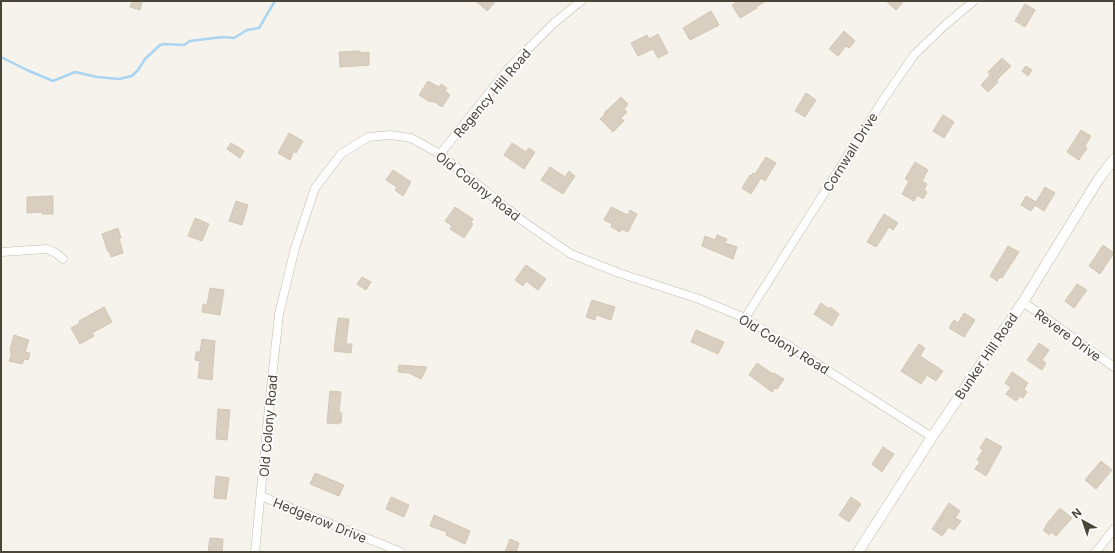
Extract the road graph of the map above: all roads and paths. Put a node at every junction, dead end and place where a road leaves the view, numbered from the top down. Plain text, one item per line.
1 (581, 1) edge
2 (974, 1) edge
3 (440, 154) junction
4 (1114, 159) edge
5 (1, 252) edge
6 (64, 259) dead end
7 (1023, 302) junction
8 (745, 318) junction
9 (1114, 367) edge
10 (932, 437) junction
11 (261, 496) junction
12 (1114, 529) edge
13 (255, 552) edge
14 (402, 552) edge
15 (858, 552) edge
16 (1096, 552) edge

1 - 3 street, Regency Hill Road
2 - 8 street, Cornwall Drive
3 - 8 street, Old Colony Road
3 - 11 street, Old Colony Road
4 - 7 street, Bunker Hill Road
5 - 6 street
7 - 9 street, Revere Drive
7 - 10 street, Bunker Hill Road
8 - 10 street, Old Colony Road
10 - 15 street, Bunker Hill Road
11 - 13 street, Old Colony Road
11 - 14 street, Hedgerow Drive
12 - 16 street

